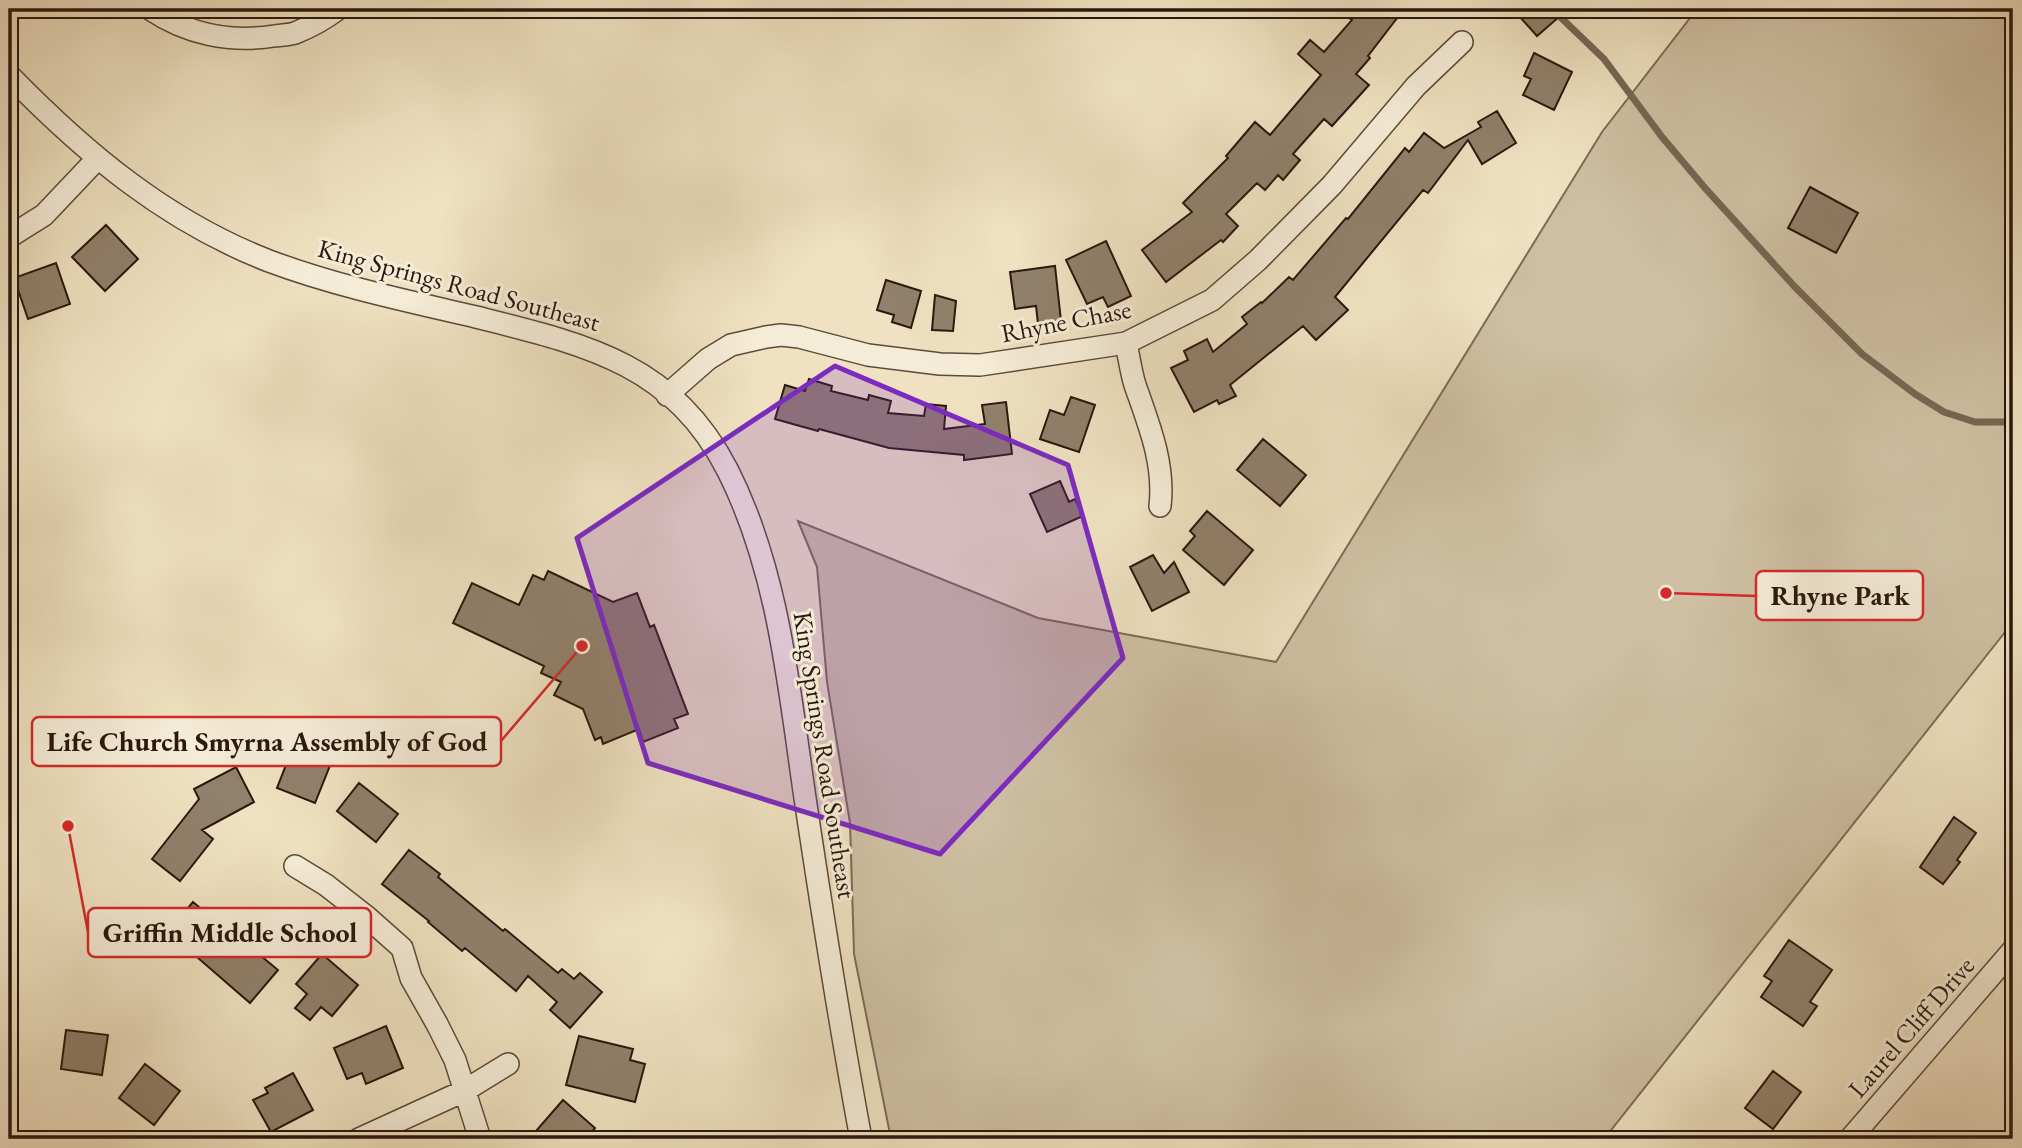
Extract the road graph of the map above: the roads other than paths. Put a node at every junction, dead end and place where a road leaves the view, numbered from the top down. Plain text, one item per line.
1 (150, 9) edge
2 (338, 9) edge
3 (1462, 42) dead end
4 (9, 75) edge
5 (97, 159) junction
6 (9, 237) edge
7 (1126, 343) junction
8 (667, 395) junction
9 (1160, 506) dead end
10 (295, 866) dead end
11 (2013, 950) edge
12 (508, 1063) dead end
13 (464, 1091) junction
14 (359, 1139) edge
15 (480, 1139) edge
16 (861, 1139) edge
17 (1850, 1139) edge

1 - 2 street
3 - 7 street, Rhyne Chase
4 - 5 street, King Springs Road Southeast
5 - 6 street
5 - 8 street, King Springs Road Southeast
7 - 8 street, Rhyne Chase
7 - 9 street
8 - 16 street, King Springs Road Southeast
10 - 13 street
11 - 17 street, Laurel Cliff Drive
12 - 13 street
13 - 14 street
13 - 15 street

